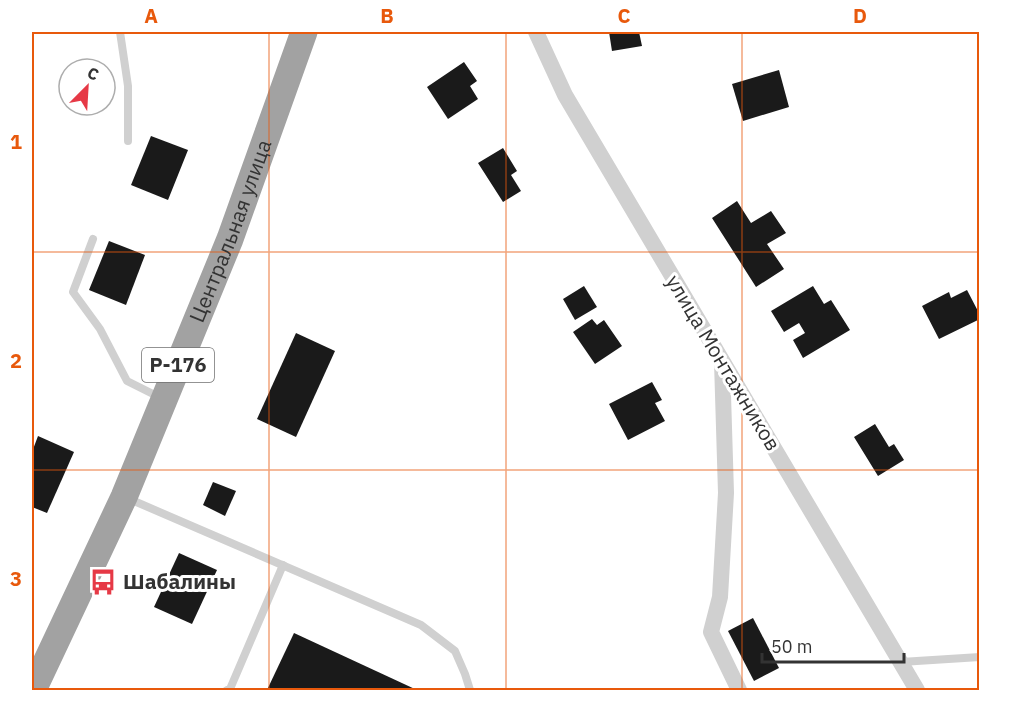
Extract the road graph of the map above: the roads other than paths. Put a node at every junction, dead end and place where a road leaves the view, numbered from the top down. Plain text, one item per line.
1 (120, 32) edge
2 (304, 32) edge
3 (536, 32) edge
4 (128, 141) dead end
5 (93, 238) dead end
6 (722, 361) junction
7 (164, 399) junction
8 (124, 497) junction
9 (283, 566) junction
10 (980, 657) edge
11 (901, 662) junction
12 (33, 690) edge
13 (227, 690) edge
14 (470, 690) edge
15 (739, 690) edge
16 (918, 690) edge

1 - 4 lane
2 - 7 highway, Центральная улица / Р-176
3 - 6 street, улица Монтажников
5 - 7 lane
6 - 11 street, улица Монтажников
6 - 15 street
7 - 8 highway, Центральная улица / Р-176
8 - 9 lane
8 - 12 highway, Центральная улица / Р-176
9 - 13 lane
9 - 14 lane
10 - 11 lane
11 - 16 street, улица Монтажников

